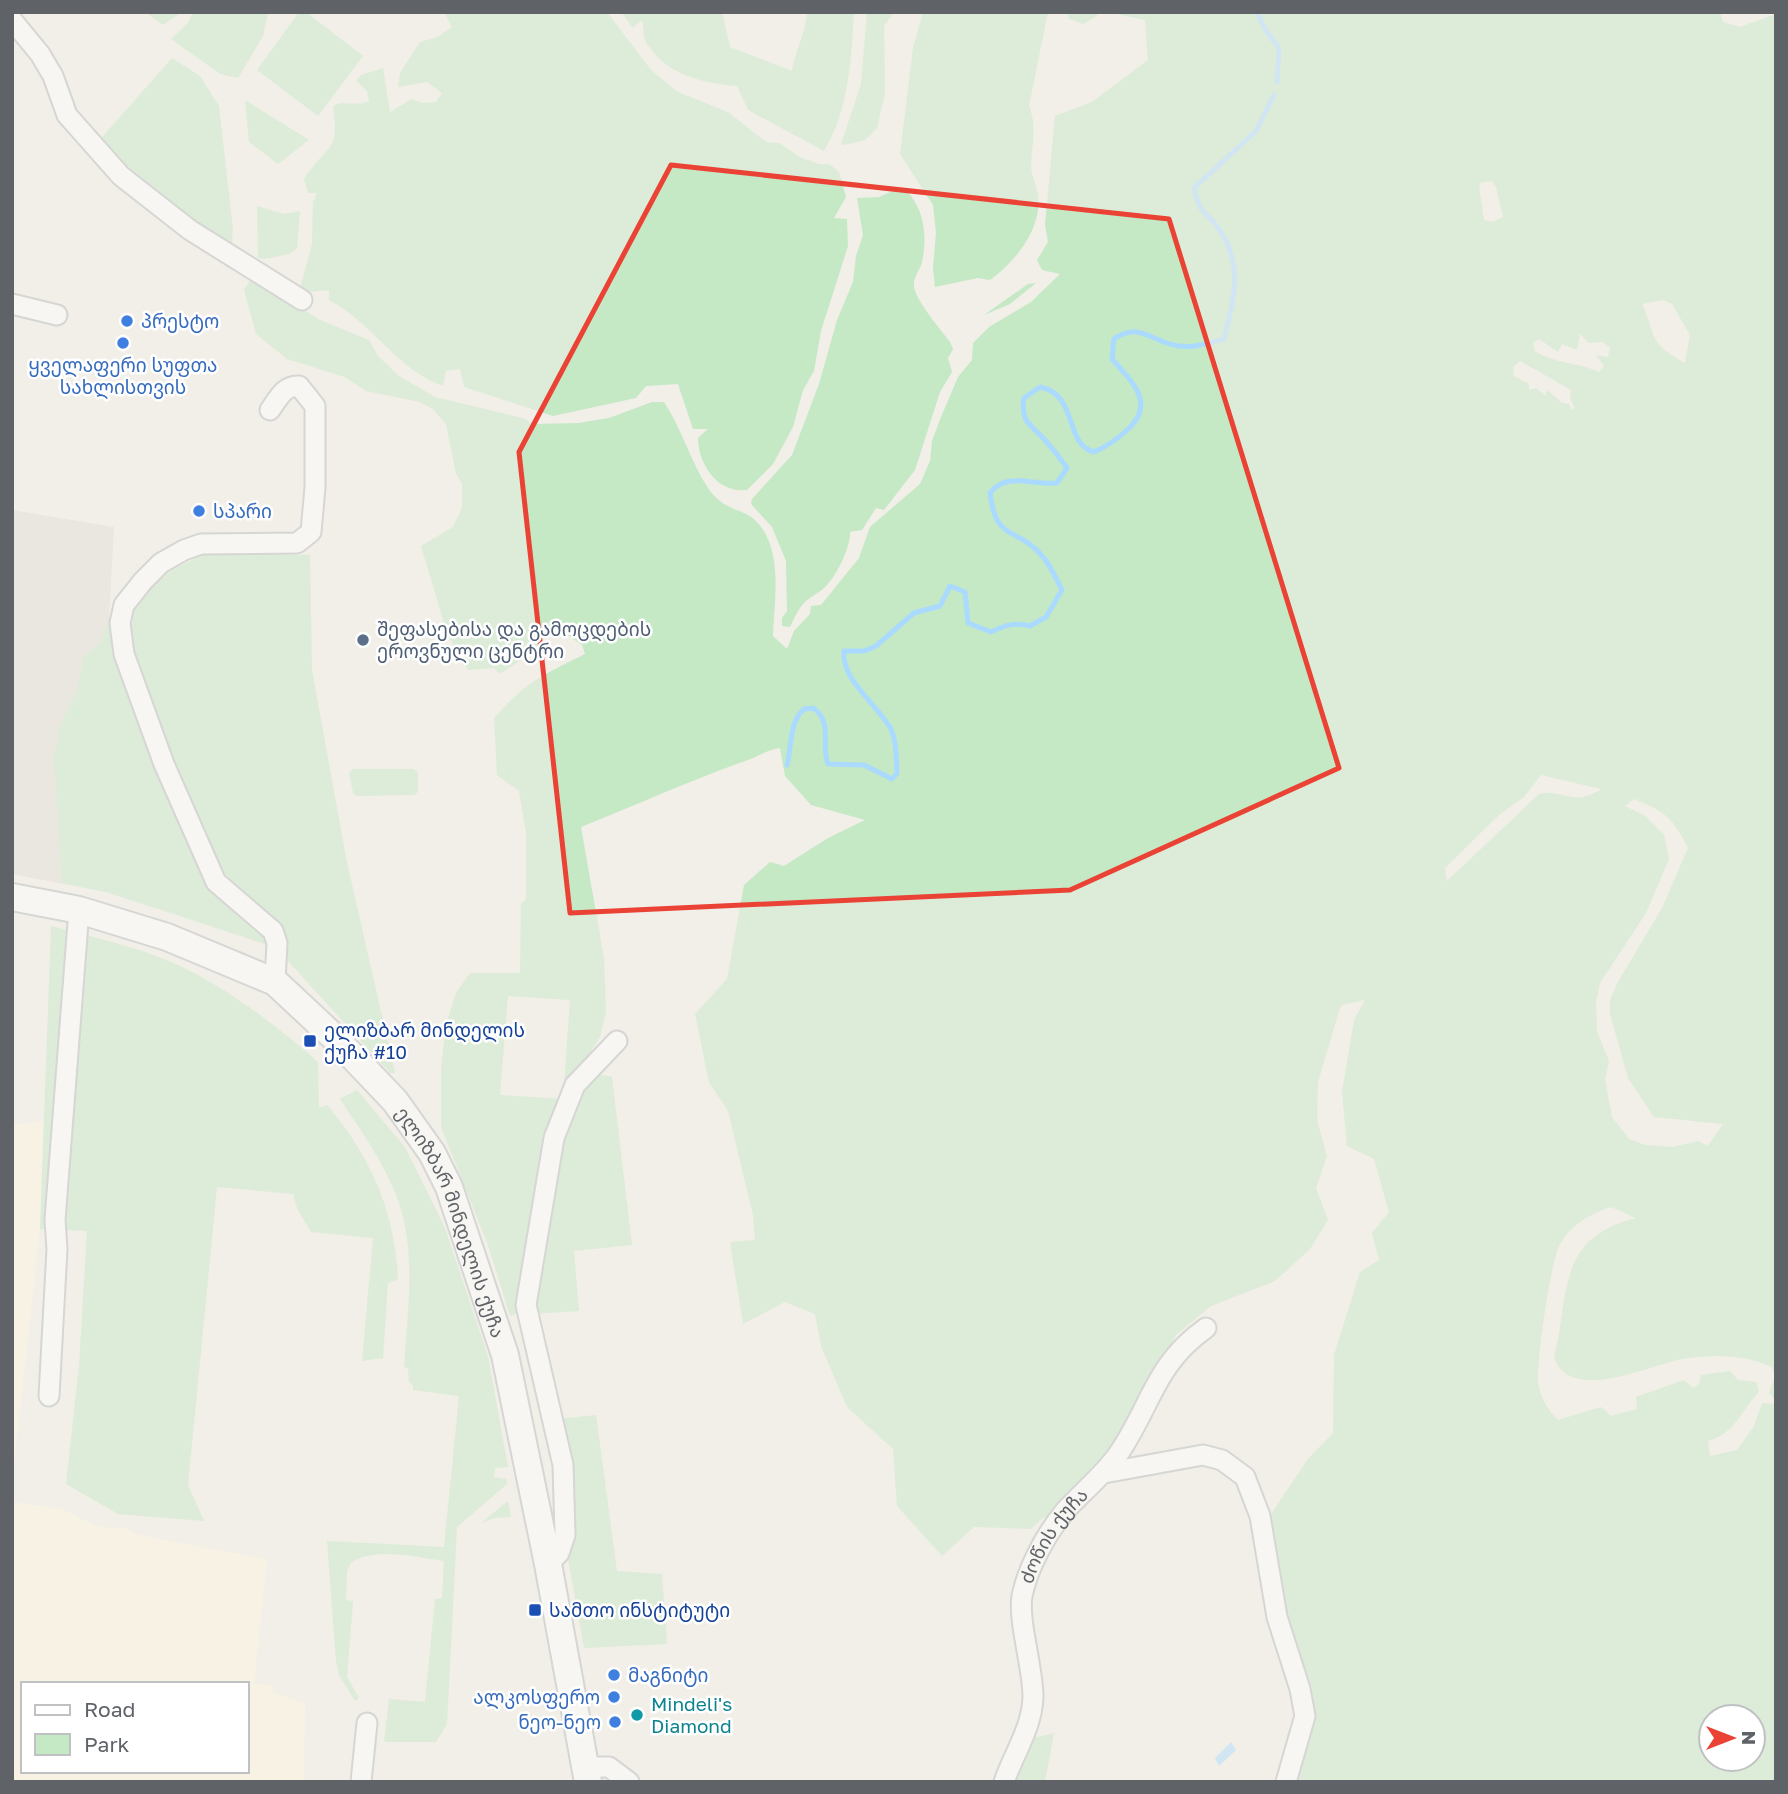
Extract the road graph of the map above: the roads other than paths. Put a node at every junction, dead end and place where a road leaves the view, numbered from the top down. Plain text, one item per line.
1 (12, 20) edge
2 (302, 300) dead end
3 (12, 304) edge
4 (57, 315) dead end
5 (270, 410) dead end
6 (12, 897) edge
7 (79, 910) junction
8 (275, 982) junction
9 (617, 1041) dead end
10 (1206, 1328) dead end
11 (50, 1396) dead end
12 (1104, 1473) junction
13 (548, 1564) junction
14 (367, 1723) dead end
15 (587, 1774) edge
16 (361, 1782) edge
17 (629, 1782) edge
18 (1004, 1782) edge
19 (1286, 1782) edge

1 - 2 street
3 - 4 street
5 - 8 street
6 - 7 street, ელიზბარ მინდელის ქუჩა
7 - 8 street, ელიზბარ მინდელის ქუჩა
7 - 11 street
8 - 13 street, ელიზბარ მინდელის ქუჩა
9 - 13 street
10 - 12 street, ძოწის ქუჩა
12 - 18 street, ძოწის ქუჩა
12 - 19 street
13 - 15 street, ელიზბარ მინდელის ქუჩა
14 - 16 street
15 - 17 street

